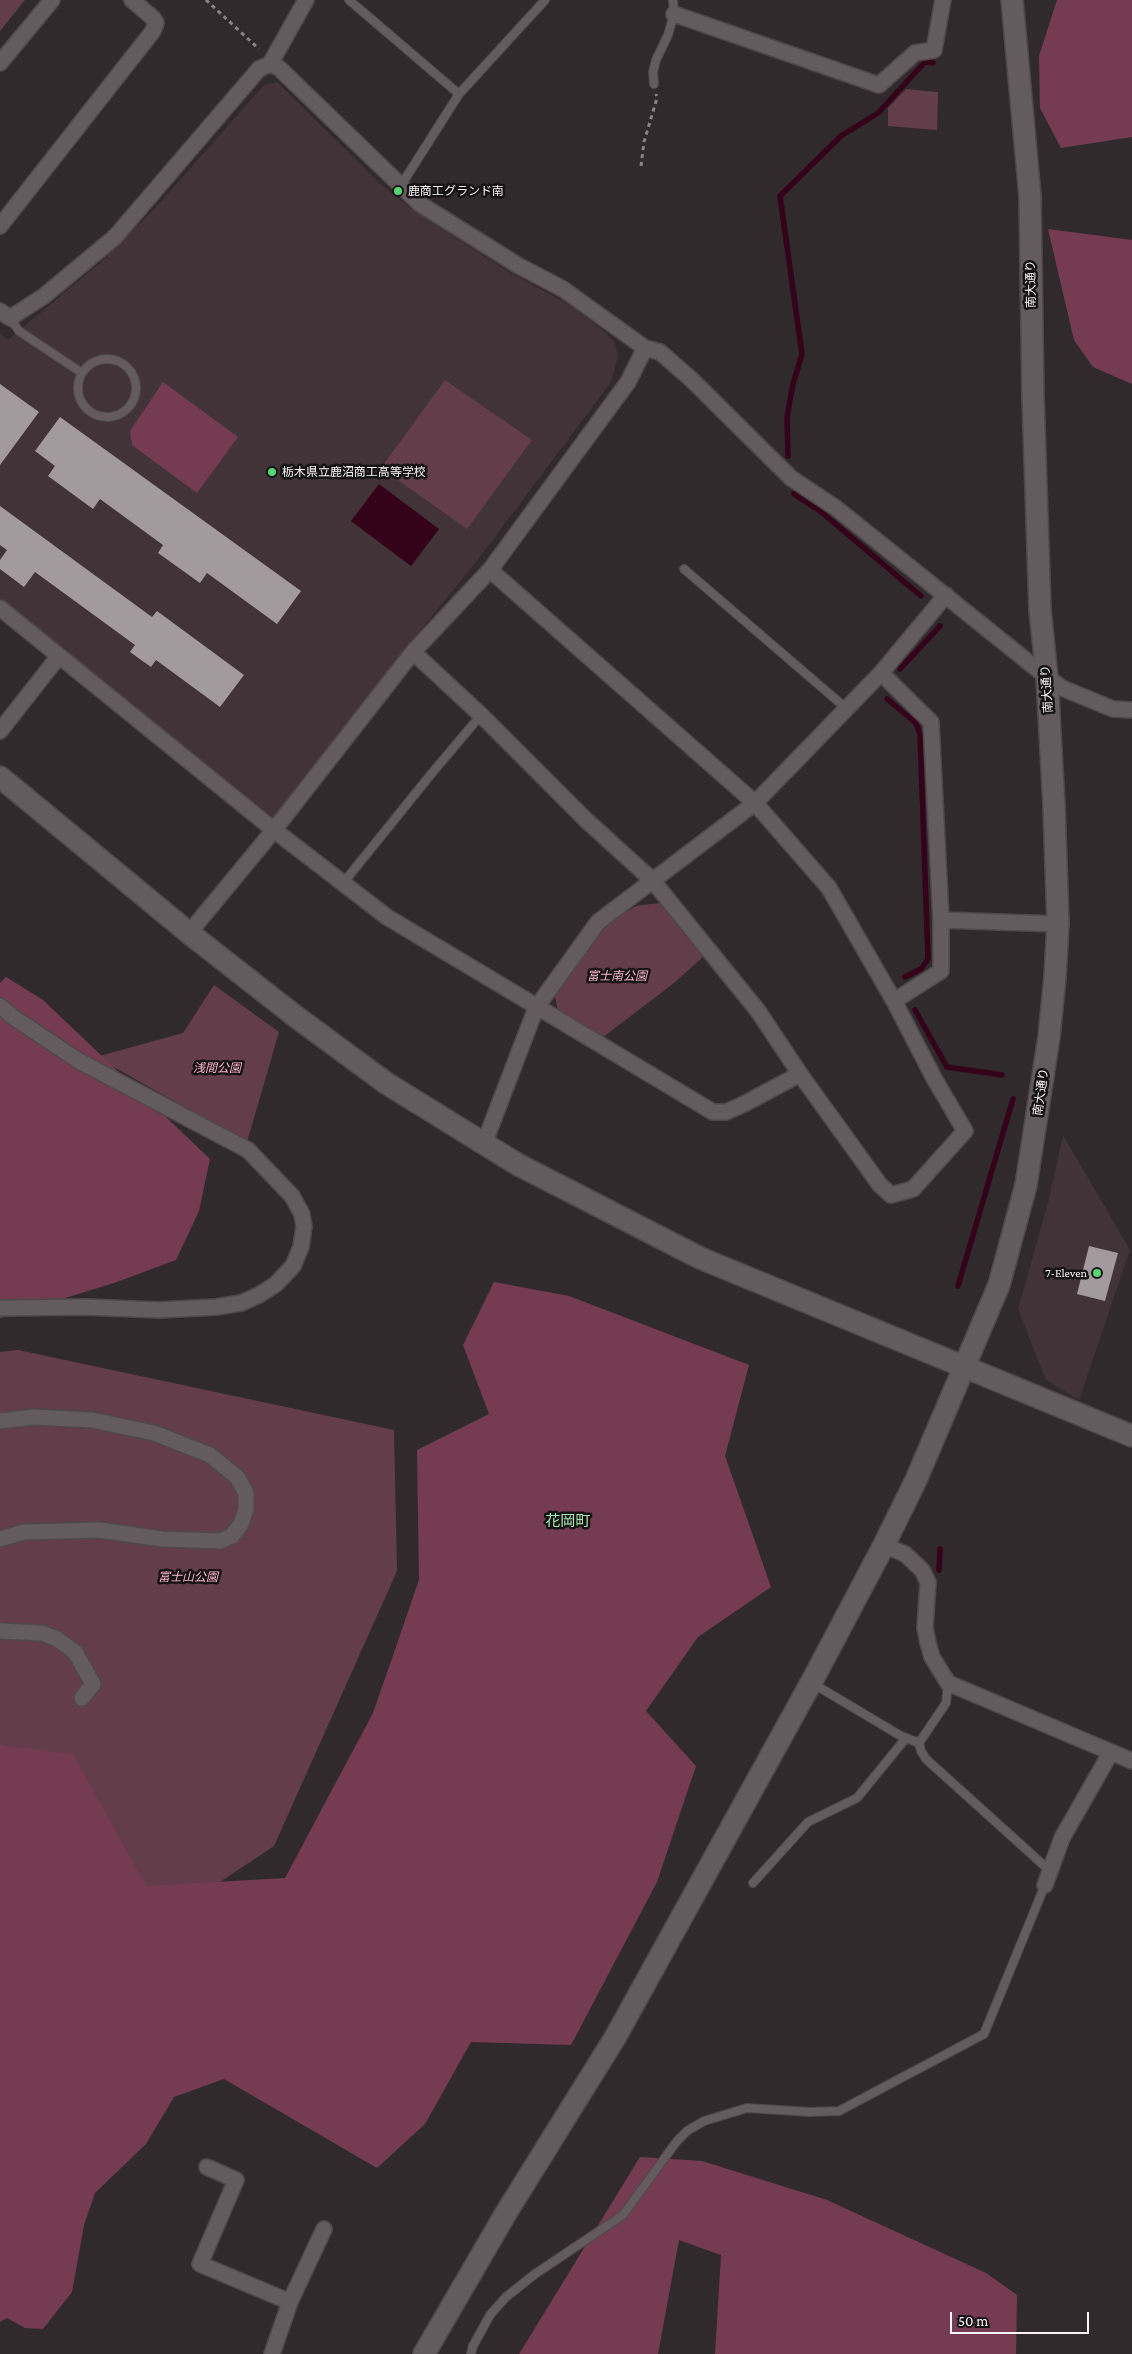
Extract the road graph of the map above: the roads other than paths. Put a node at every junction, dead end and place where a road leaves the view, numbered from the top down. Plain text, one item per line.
1 (52, 0) edge
2 (132, 0) edge
3 (306, 0) edge
4 (348, 0) edge
5 (544, 0) edge
6 (942, 0) edge
7 (1012, 0) edge
8 (674, 7) edge
9 (0, 63) edge
10 (270, 64) junction
11 (654, 84) road end
12 (459, 94) junction
13 (400, 187) junction
14 (0, 226) edge
15 (5, 314) edge
16 (645, 348) junction
17 (82, 373) junction
18 (684, 569) dead end
19 (490, 570) junction
20 (946, 595) junction
21 (0, 608) edge
22 (413, 652) junction
23 (59, 656) junction
24 (881, 673) junction
25 (1047, 677) junction
26 (847, 709) junction
27 (1132, 710) edge
28 (481, 715) junction
29 (0, 731) edge
30 (0, 777) edge
31 (755, 803) junction
32 (274, 830) junction
33 (652, 880) junction
34 (344, 882) junction
35 (941, 920) junction
36 (1058, 924) junction
37 (189, 933) junction
38 (894, 1001) junction
39 (0, 1006) edge
40 (536, 1008) junction
41 (800, 1074) junction
42 (484, 1144) junction
43 (0, 1308) edge
44 (966, 1366) junction
45 (0, 1421) edge
46 (1132, 1436) edge
47 (0, 1539) edge
48 (884, 1545) junction
49 (0, 1631) edge
50 (811, 1683) junction
51 (948, 1683) junction
52 (82, 1698) dead end
53 (906, 1738) junction
54 (919, 1743) junction
55 (1111, 1752) junction
56 (1132, 1761) edge
57 (1049, 1870) junction
58 (753, 1883) dead end
59 (1045, 1885) joint
60 (207, 2167) dead end
61 (324, 2228) dead end
62 (290, 2302) junction
63 (272, 2354) edge
64 (424, 2354) edge
65 (471, 2354) edge

1 - 9 street
2 - 14 street
3 - 10 street
4 - 12 lane
5 - 12 lane
6 - 8 street
7 - 25 street, 南大通り
8 - 11 lane
10 - 13 street
10 - 15 street
12 - 13 lane
13 - 16 street
15 - 17 lane
16 - 19 street
16 - 20 street
17 - 17 lane
18 - 26 lane
19 - 22 street
19 - 31 street
20 - 24 street
20 - 25 street
21 - 23 street
22 - 28 street
22 - 32 street
23 - 29 street
23 - 32 street
24 - 26 street
24 - 35 street
25 - 27 street
25 - 36 street, 南大通り
26 - 31 street
28 - 33 street
28 - 34 lane
30 - 37 street
31 - 33 street
31 - 38 street
32 - 34 street
32 - 37 street
33 - 40 street
33 - 41 street
34 - 40 street
35 - 36 street
35 - 38 street
36 - 44 street, 南大通り
37 - 42 street
38 - 41 street
39 - 43 street
40 - 41 street
40 - 42 street
42 - 44 street
44 - 46 street
44 - 48 street, 南大通り
45 - 47 street
48 - 50 street, 南大通り
48 - 51 street
49 - 52 street
50 - 53 lane
50 - 64 street, 南大通り
51 - 54 lane
51 - 55 street
53 - 54 lane
53 - 58 lane
54 - 57 lane
55 - 56 street
55 - 57 street
57 - 59 street
59 - 65 lane
60 - 62 street
61 - 62 street
62 - 63 street

